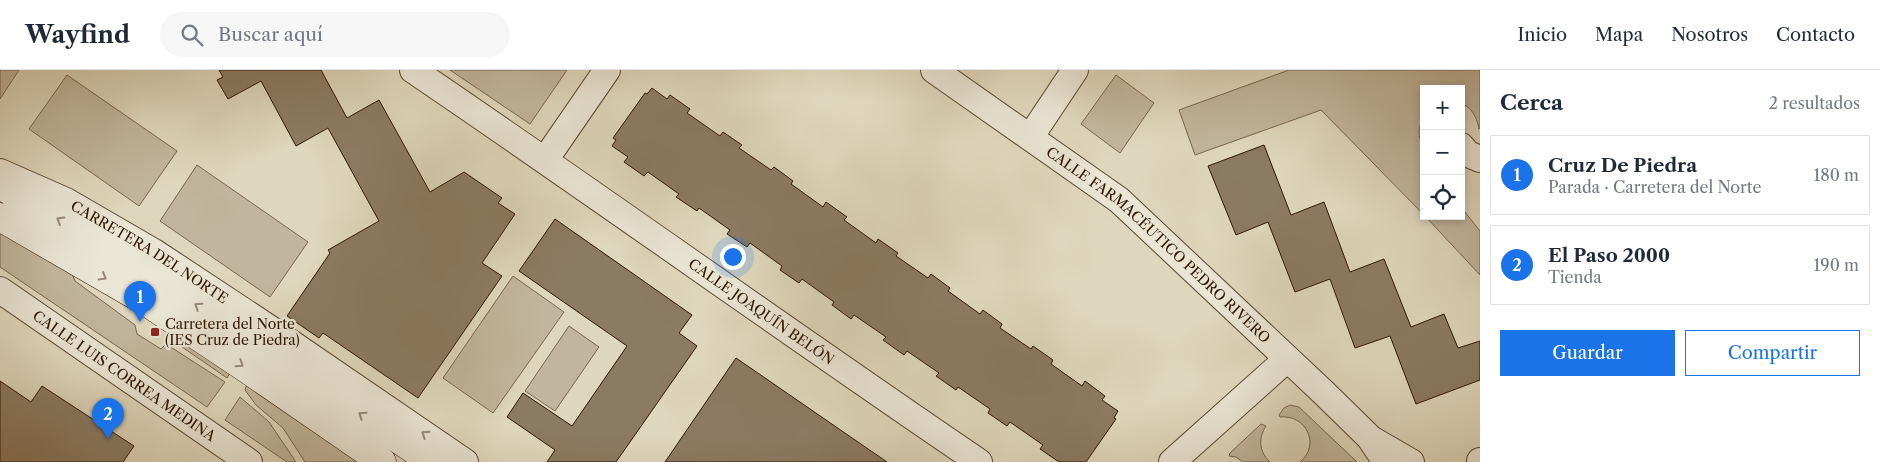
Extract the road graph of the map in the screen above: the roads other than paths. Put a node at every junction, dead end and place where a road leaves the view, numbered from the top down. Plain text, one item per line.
1 (413, 70) edge
2 (607, 70) edge
3 (934, 70) edge
4 (1075, 70) edge
5 (1031, 136) junction
6 (1465, 151) edge
7 (1480, 159) edge
8 (545, 160) junction
9 (0, 172) edge
10 (0, 185) edge
11 (0, 217) edge
12 (0, 290) edge
13 (1287, 358) junction
14 (1369, 437) junction
15 (249, 462) edge
16 (382, 462) edge
17 (432, 462) edge
18 (465, 462) edge
19 (979, 462) edge
20 (1172, 462) edge
21 (1386, 462) edge
22 (1411, 462) edge

1 - 8 street, CALLE JOAQUÍN BELÓN
2 - 8 street
3 - 5 street, CALLE FARMACÉUTICO PEDRO RIVERO
4 - 5 street
5 - 13 street, CALLE FARMACÉUTICO PEDRO RIVERO
6 - 7 street
8 - 19 street, CALLE JOAQUÍN BELÓN
18 -> 9 street, CARRETERA DEL NORTE
17 -> 10 street, CARRETERA DEL NORTE
11 -> 16 street
12 - 15 street, CALLE LUIS CORREA MEDINA
13 - 14 street, CALLE FARMACÉUTICO PEDRO RIVERO
13 - 20 street
14 - 21 street, CALLE FARMACÉUTICO PEDRO RIVERO
14 - 22 street, CALLE FARMACÉUTICO PEDRO RIVERO

